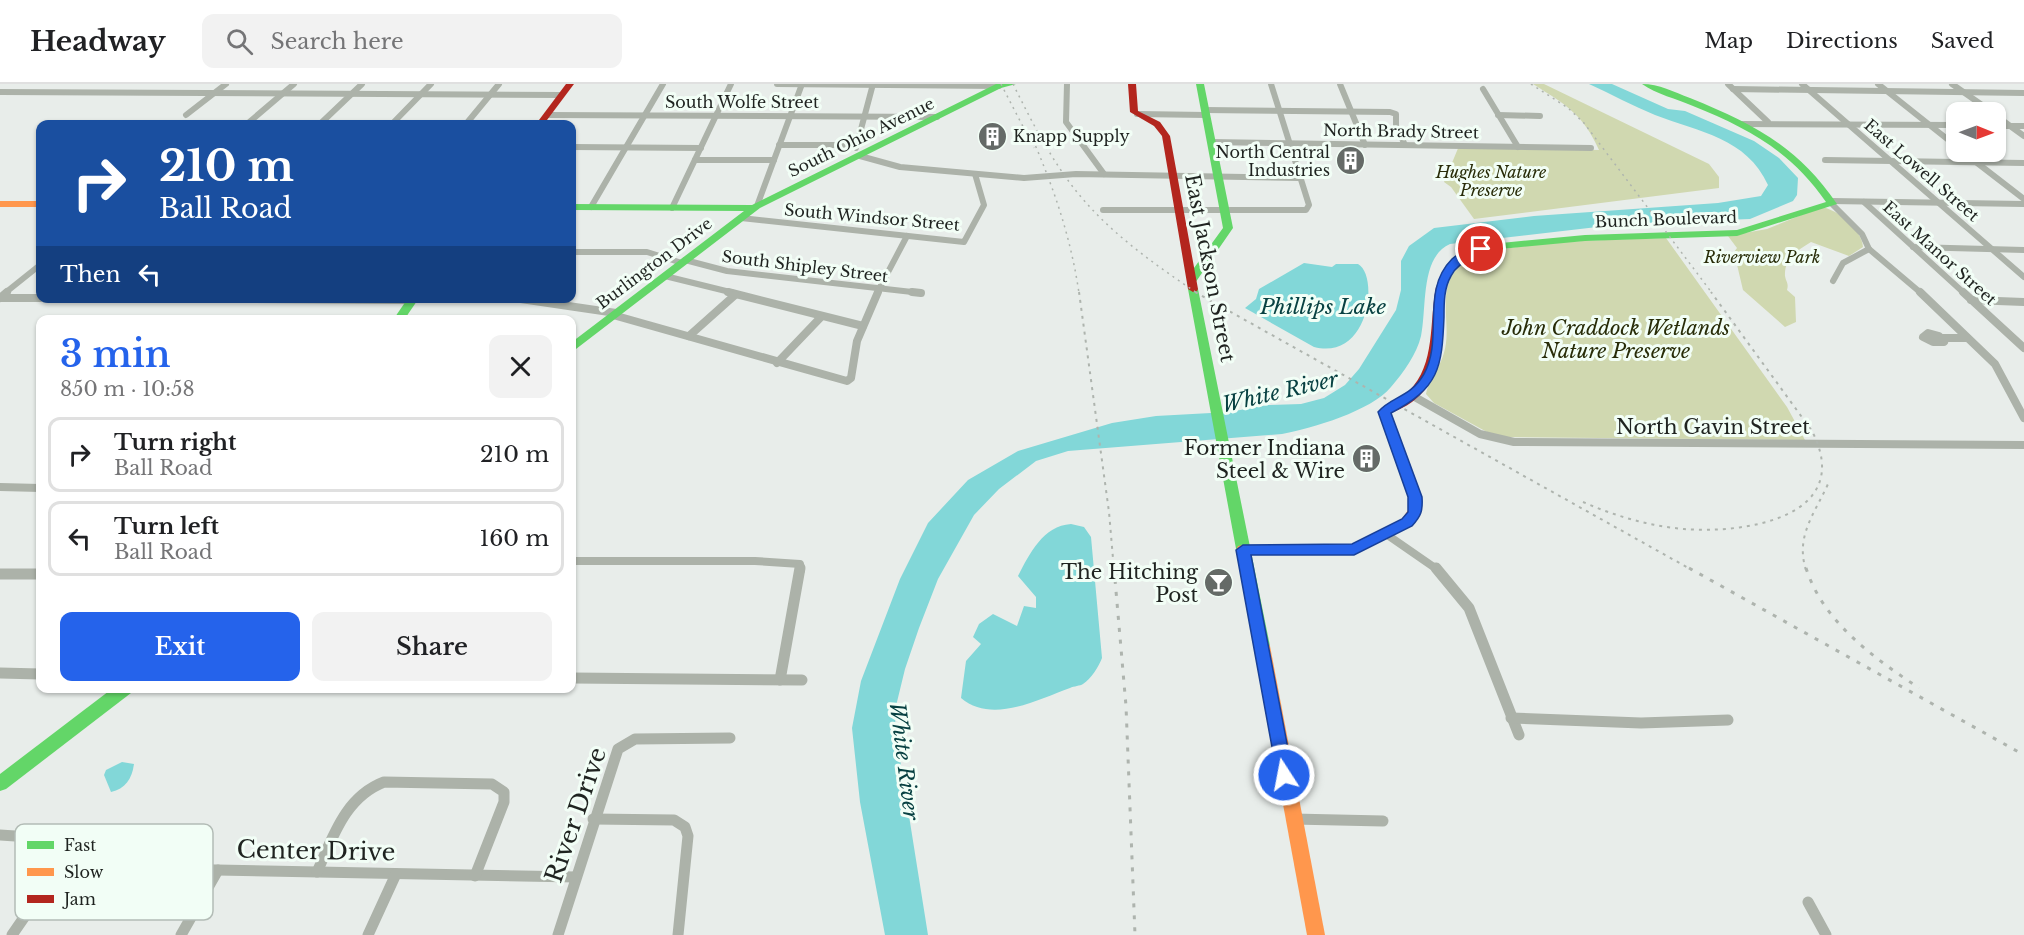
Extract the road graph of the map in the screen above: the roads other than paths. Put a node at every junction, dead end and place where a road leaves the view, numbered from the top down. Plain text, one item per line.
1 (53, 84) edge
2 (133, 84) edge
3 (226, 84) edge
4 (294, 84) edge
5 (362, 84) edge
6 (431, 84) edge
7 (500, 84) edge
8 (663, 84) edge
9 (731, 84) edge
10 (777, 84) edge
11 (802, 84) edge
12 (873, 84) edge
13 (1067, 84) edge
14 (1132, 84) edge
15 (1200, 84) edge
16 (1271, 84) edge
17 (1340, 84) edge
18 (1646, 84) edge
19 (1802, 84) edge
20 (1878, 84) edge
21 (1952, 84) edge
22 (1006, 85) edge
23 (1731, 86) edge
24 (566, 89) edge
25 (1483, 89) dead end
26 (1809, 90) junction
27 (1887, 91) junction
28 (1964, 92) junction
29 (0, 93) edge
30 (40, 93) junction
31 (120, 93) junction
32 (214, 93) junction
33 (2024, 93) edge
34 (282, 94) junction
35 (352, 94) junction
36 (422, 94) junction
37 (490, 95) junction
38 (1977, 102) edge
39 (1280, 111) junction
40 (1352, 112) junction
41 (1205, 113) junction
42 (1137, 114) junction
43 (1161, 114) junction
44 (645, 115) junction
45 (716, 115) junction
46 (1498, 115) junction
47 (186, 116) dead end
48 (790, 116) junction
49 (1540, 116) dead end
50 (865, 117) junction
51 (938, 117) junction
52 (252, 120) edge
53 (324, 120) edge
54 (396, 120) edge
55 (469, 120) edge
56 (543, 120) edge
57 (1768, 122) junction
58 (2006, 123) edge
59 (1742, 124) junction
60 (1847, 124) junction
61 (1930, 125) junction
62 (1946, 125) edge
63 (2006, 126) edge
64 (2010, 126) junction
65 (2024, 126) edge
66 (1163, 132) junction
67 (2024, 136) edge
68 (1946, 138) edge
69 (1211, 142) junction
70 (1289, 143) junction
71 (779, 145) junction
72 (1365, 145) junction
73 (1405, 145) junction
74 (576, 147) edge
75 (626, 147) junction
76 (1518, 147) junction
77 (701, 148) junction
78 (1591, 148) dead end
79 (857, 153) junction
80 (695, 160) junction
81 (774, 160) junction
82 (1825, 160) dead end
83 (1891, 161) junction
84 (1946, 162) edge
85 (1977, 162) joint
86 (2024, 163) edge
87 (975, 174) junction
88 (1104, 174) junction
89 (1173, 175) junction
90 (1218, 176) junction
91 (1300, 178) junction
92 (763, 191) junction
93 (779, 196) junction
94 (2024, 200) edge
95 (1831, 202) junction
96 (1864, 202) junction
97 (1940, 203) junction
98 (0, 204) edge
99 (36, 204) edge
100 (2024, 204) edge
101 (591, 207) junction
102 (756, 207) junction
103 (672, 208) junction
104 (576, 209) edge
105 (1103, 210) dead end
106 (1179, 211) junction
107 (1227, 211) junction
108 (741, 218) junction
109 (907, 236) junction
110 (1912, 247) junction
111 (1869, 249) junction
112 (1185, 250) junction
113 (1210, 250) junction
114 (1994, 250) junction
115 (2024, 250) edge
116 (576, 252) edge
117 (684, 262) junction
118 (36, 268) edge
119 (665, 276) junction
120 (2024, 277) edge
121 (1833, 281) dead end
122 (1192, 284) junction
123 (880, 289) junction
124 (921, 293) dead end
125 (735, 295) junction
126 (0, 298) edge
127 (36, 298) edge
128 (1971, 300) junction
129 (2024, 302) edge
130 (542, 303) edge
131 (615, 314) junction
132 (821, 317) junction
133 (863, 326) junction
134 (689, 336) junction
135 (1942, 338) dead end
136 (1967, 338) junction
137 (576, 344) edge
138 (2024, 348) edge
139 (777, 363) junction
140 (1413, 396) junction
141 (2024, 418) edge
142 (2024, 445) edge
143 (0, 487) edge
144 (36, 488) edge
145 (1386, 534) junction
146 (1243, 550) junction
147 (576, 561) edge
148 (0, 574) edge
149 (36, 574) edge
150 (0, 674) edge
151 (36, 674) edge
152 (576, 678) edge
153 (780, 680) junction
154 (802, 680) dead end
155 (118, 693) edge
156 (1511, 718) junction
157 (1728, 720) dead end
158 (1519, 735) dead end
159 (730, 738) dead end
160 (0, 784) edge
161 (593, 819) junction
162 (1293, 819) junction
163 (1383, 821) dead end
164 (0, 835) edge
165 (15, 836) edge
166 (213, 870) edge
167 (218, 870) junction
168 (317, 872) junction
169 (396, 874) junction
170 (475, 876) junction
171 (576, 877) junction
172 (213, 879) edge
173 (1808, 902) dead end
174 (22, 920) edge
175 (190, 920) edge
176 (12, 935) edge
177 (181, 935) edge
178 (368, 935) edge
179 (558, 935) edge
180 (678, 935) edge
181 (1316, 935) edge
182 (1826, 935) edge

1 - 30 street
2 - 31 street
3 - 32 street
4 - 34 street
5 - 35 street
6 - 36 street
7 - 37 street
8 - 44 street
9 - 45 street
10 - 11 street
11 - 12 street
11 - 48 street
12 - 22 street
12 - 50 street
13 - 88 street
14 - 42 street
15 - 41 street
16 - 39 street
17 - 40 street
18 - 59 street
19 - 26 street, East Lowell Street
20 - 27 street
21 - 28 street
22 - 51 street, South Ohio Avenue
23 - 26 street
23 - 57 street
24 - 37 street
24 - 56 street
25 - 46 street
26 - 27 street
26 - 60 street, East Lowell Street
27 - 28 street
27 - 61 street
28 - 33 street
28 - 38 street
29 - 30 street
30 - 31 street
31 - 32 street
32 - 34 street
32 - 47 street
34 - 35 street
34 - 52 street
35 - 36 street
35 - 53 street
36 - 37 street
36 - 54 street
37 - 55 street
39 - 40 street
39 - 41 street
39 - 70 street
40 - 72 street
40 - 73 street
41 - 43 street
41 - 69 street
42 - 43 street
42 - 66 street
43 - 66 street
44 - 45 street, South Wolfe Street
44 - 56 street, South Wolfe Street
44 - 75 street
45 - 48 street, South Wolfe Street
45 - 77 street
46 - 49 street
46 - 76 street
48 - 50 street, South Wolfe Street
48 - 71 street
50 - 51 street, South Wolfe Street
50 - 79 street
51 - 79 street, South Ohio Avenue
57 - 59 street
57 - 60 street
58 - 64 street
59 - 95 street
60 - 61 street
60 - 83 street, East Lowell Street
61 - 62 street
61 - 68 street
63 - 64 street
64 - 65 street
64 - 67 street
66 - 89 street, East Jackson Street
69 - 70 street, North Brady Street
69 - 90 street
70 - 72 street, North Brady Street
70 - 91 street
71 - 79 street
71 - 81 street
72 - 73 street, North Brady Street
73 - 76 street, North Brady Street
74 - 75 street
75 - 77 street
75 - 101 street
76 - 78 street, North Brady Street
77 - 80 street
79 - 87 street
79 - 93 street, South Ohio Avenue
80 - 81 street
80 - 103 street
81 - 92 street
82 - 83 street
83 - 84 street
83 - 97 street, East Lowell Street
85 - 86 street
85 - 94 street
87 - 88 street
87 - 109 street, South Windsor Street
88 - 89 street
89 - 90 street
89 - 106 street, East Jackson Street
90 - 91 street
90 - 107 street
91 - 107 street
92 - 93 street
92 - 102 street
93 - 102 street, South Ohio Avenue
95 - 96 street
95 - 111 street
95 - 140 street, Bunch Boulevard
96 - 97 street
96 - 110 street, East Manor Street
97 - 100 street
97 - 114 street, East Lowell Street
98 - 99 street
101 - 103 street
101 - 104 street
102 - 103 street
102 - 108 street, Burlington Drive
105 - 106 street
106 - 107 street
106 - 112 street, East Jackson Street
107 - 113 street
108 - 109 street, South Windsor Street
108 - 117 street, Burlington Drive
109 - 123 street
110 - 114 street
110 - 128 street, East Manor Street
111 - 121 street
111 - 136 street
112 - 113 street
112 - 122 street, East Jackson Street
113 - 122 street
114 - 115 street
114 - 120 street, East Lowell Street
116 - 117 street, South Shipley Street
117 - 119 street, Burlington Drive
117 - 123 street, South Shipley Street
118 - 126 street
119 - 125 street
119 - 131 street, Burlington Drive
122 - 146 street, East Jackson Street
123 - 124 street, South Shipley Street
123 - 133 street
125 - 132 street
125 - 134 street
126 - 127 street
128 - 129 street
128 - 138 street, East Manor Street
130 - 131 street
131 - 134 street
131 - 137 street, Burlington Drive
132 - 133 street
132 - 139 street
133 - 139 street
134 - 139 street
135 - 136 street
136 - 141 street
140 - 142 street, North Gavin Street
140 - 145 street
143 - 144 street
145 - 146 street
145 - 156 street
146 - 162 street, East Jackson Street
147 - 153 street
148 - 149 street
150 - 151 street
152 - 153 street
153 - 154 street
155 - 160 street
156 - 157 street
156 - 158 street
159 - 161 street, River Drive
161 - 171 street, River Drive
161 - 180 street
162 - 163 street
162 - 181 street, East Jackson Street
164 - 165 street
166 - 167 street, Center Drive
167 - 168 street, Center Drive
167 - 172 street
168 - 169 street, Center Drive
168 - 170 street
169 - 170 street, Center Drive
169 - 178 street
170 - 171 street, Center Drive
171 - 179 street, River Drive
173 - 182 street
174 - 176 street
175 - 177 street

